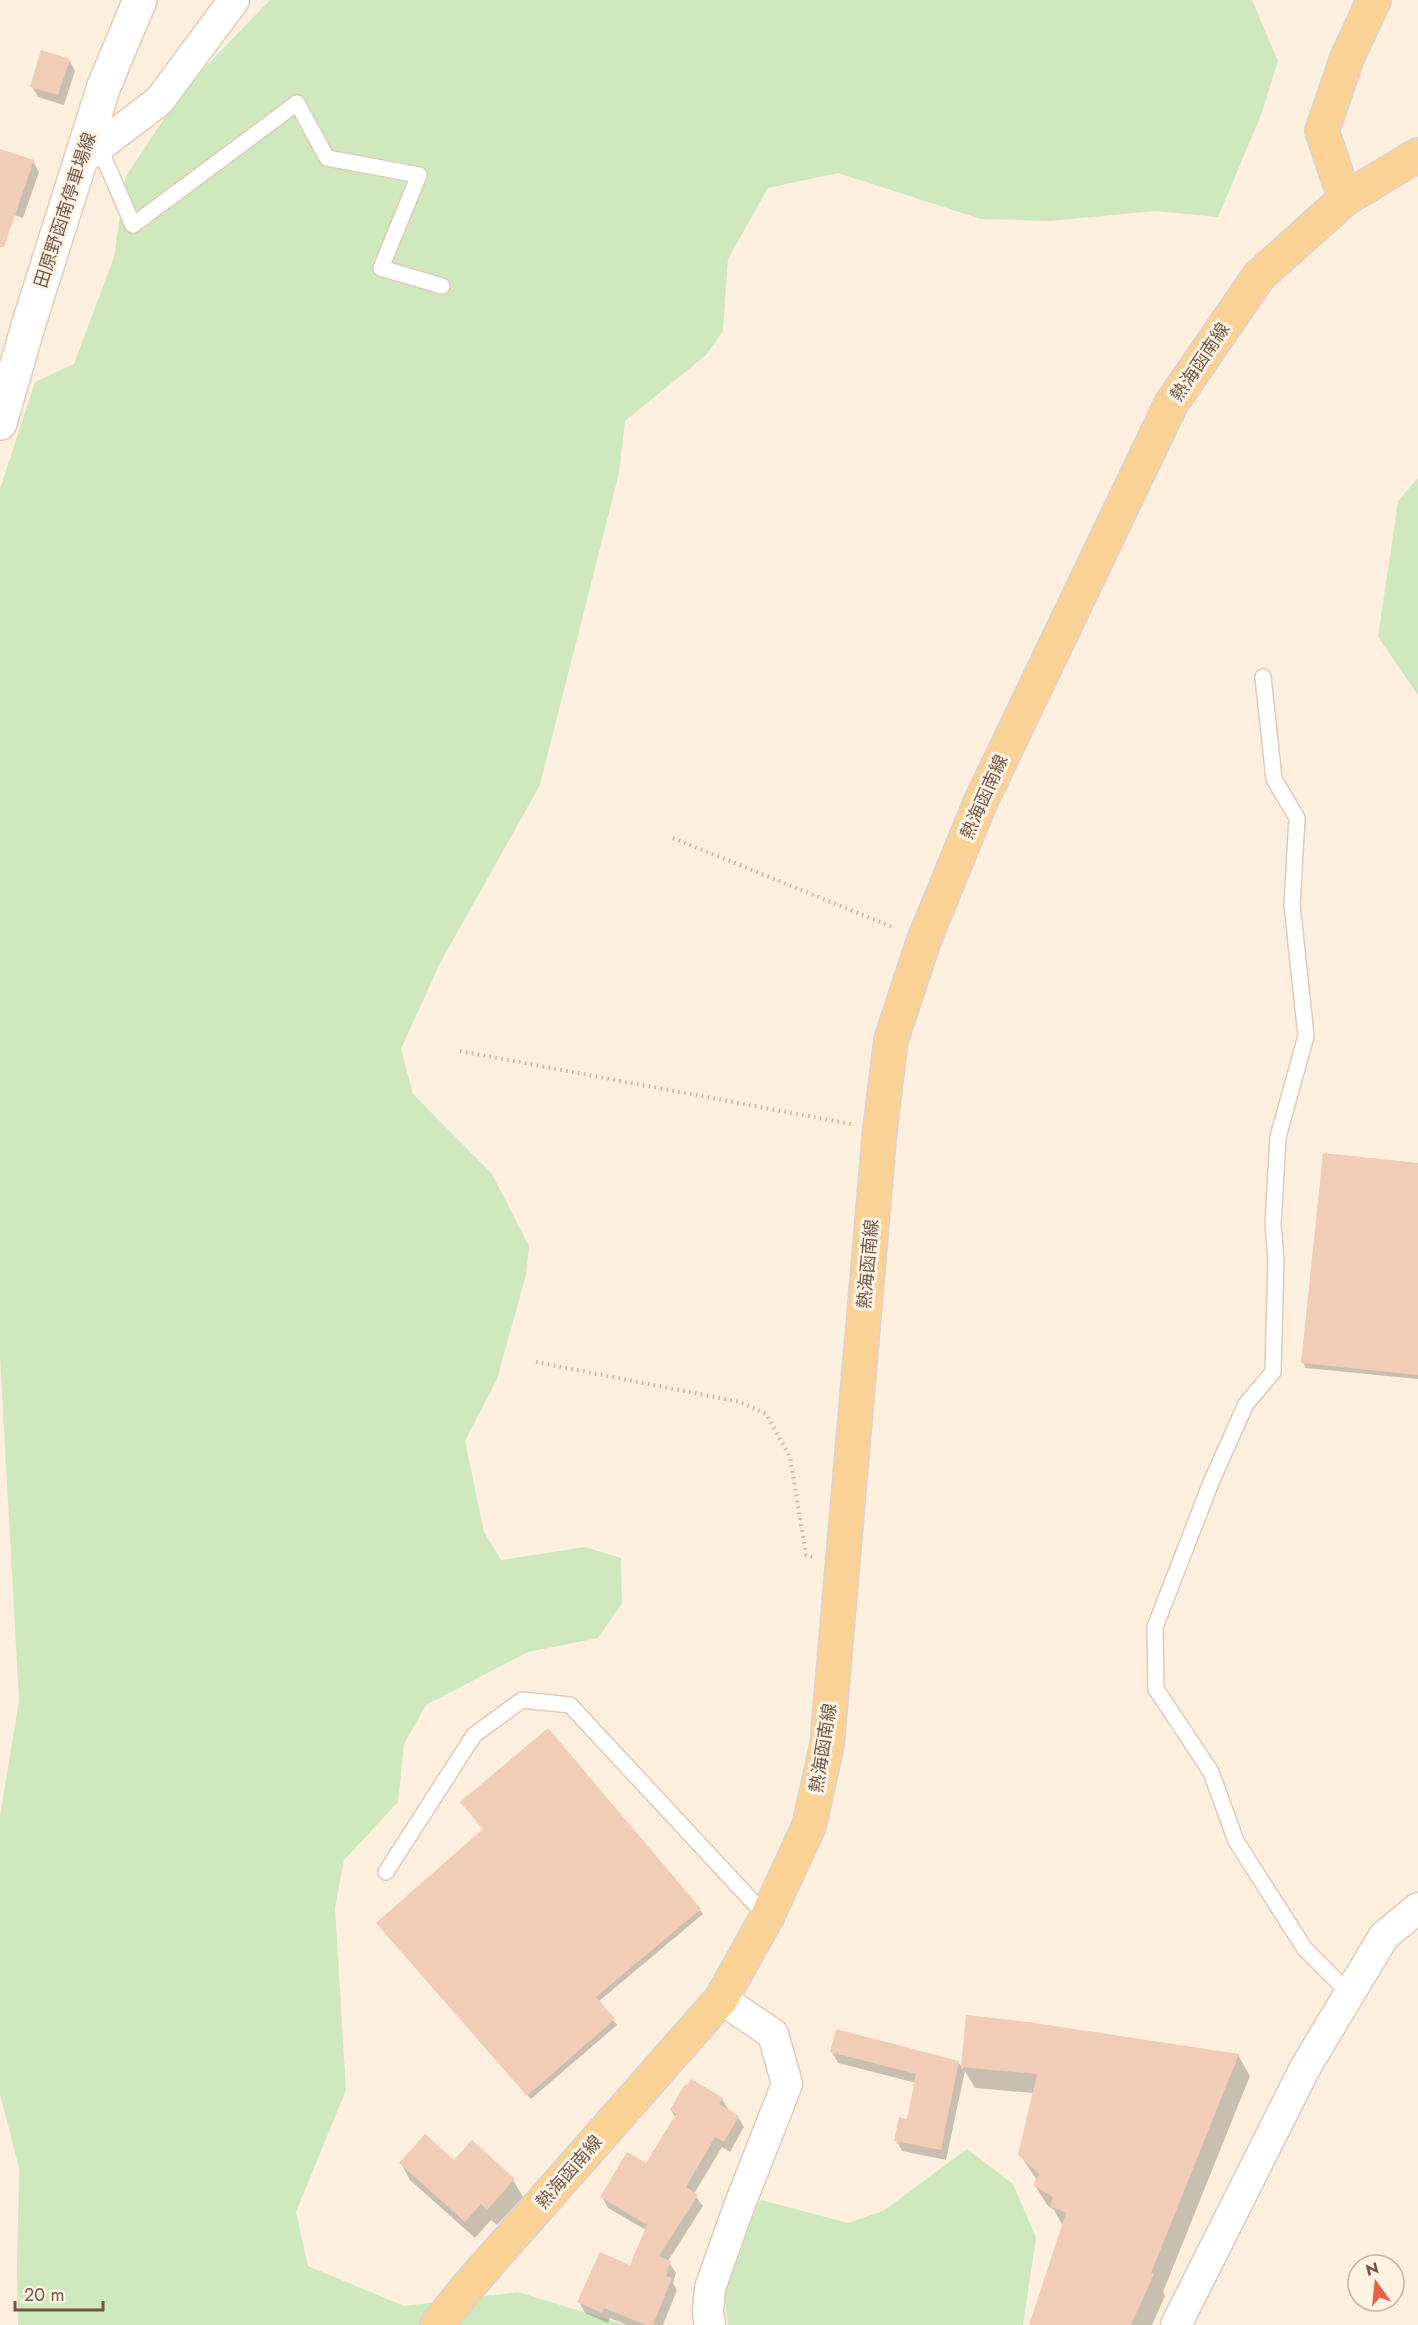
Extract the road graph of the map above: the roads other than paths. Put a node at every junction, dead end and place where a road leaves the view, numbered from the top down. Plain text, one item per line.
1 (140, 0) edge
2 (234, 0) edge
3 (1374, 0) edge
4 (90, 154) junction
5 (1418, 155) edge
6 (1345, 199) junction
7 (442, 286) dead end
8 (0, 423) edge
9 (1263, 677) dead end
10 (386, 1872) dead end
11 (1418, 1908) edge
12 (767, 1917) junction
13 (1350, 1994) junction
14 (721, 1999) junction
15 (437, 2325) edge
16 (710, 2325) edge
17 (1176, 2325) edge

1 - 4 main road, 田原野函南停車場線
2 - 4 street
3 - 6 main road
4 - 7 lane
4 - 8 main road, 田原野函南停車場線
5 - 6 main road, 熱海函南線
6 - 12 main road, 熱海函南線
9 - 13 lane
10 - 12 lane
11 - 13 street
12 - 14 main road, 熱海函南線
13 - 17 street
14 - 15 main road, 熱海函南線
14 - 16 street

